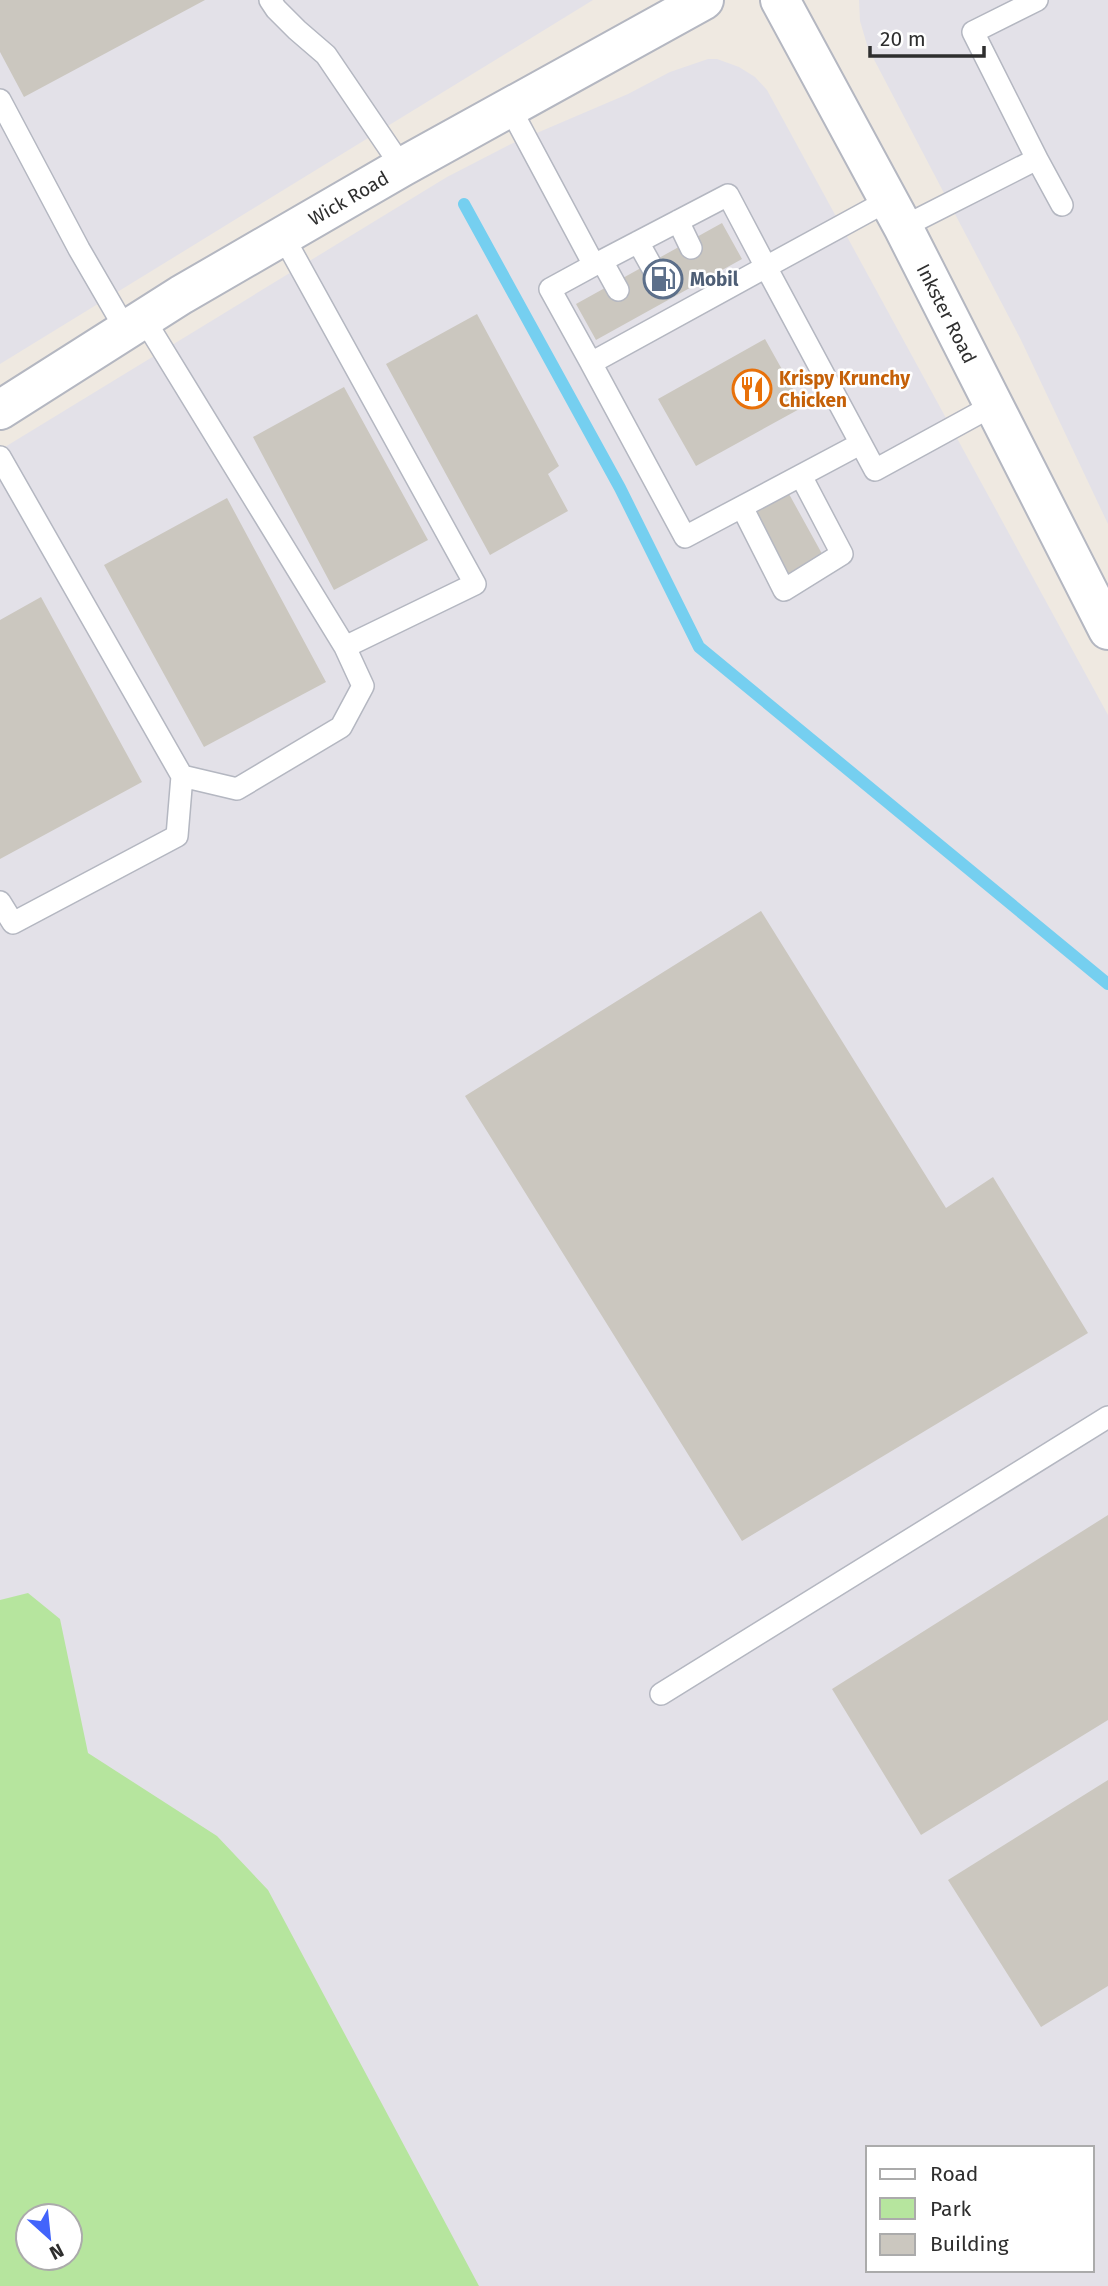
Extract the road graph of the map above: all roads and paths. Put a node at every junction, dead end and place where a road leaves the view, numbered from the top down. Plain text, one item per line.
1 (270, 0) edge
2 (704, 0) edge
3 (780, 0) edge
4 (1037, 0) edge
5 (0, 100) edge
6 (509, 107) junction
7 (1037, 159) junction
8 (402, 167) junction
9 (1062, 205) dead end
10 (895, 214) junction
11 (678, 221) junction
12 (283, 236) junction
13 (638, 242) junction
14 (691, 248) dead end
15 (598, 263) junction
16 (766, 267) junction
17 (653, 269) dead end
18 (618, 289) dead end
19 (135, 324) junction
20 (591, 363) junction
21 (992, 406) junction
22 (0, 410) edge
23 (860, 444) junction
24 (0, 457) edge
25 (801, 476) junction
26 (742, 507) junction
27 (1108, 630) edge
28 (345, 647) junction
29 (182, 776) junction
30 (0, 902) edge
31 (1108, 1417) edge
32 (662, 1694) dead end

1 - 8 lane
2 - 6 street, Wick Road
3 - 10 street, Inkster Road
4 - 7 lane
5 - 19 lane
6 - 8 street, Wick Road
6 - 15 lane
7 - 9 lane
7 - 10 lane
8 - 12 street, Wick Road
10 - 16 lane
10 - 21 street, Inkster Road
11 - 13 lane
11 - 14 lane
11 - 16 lane
12 - 19 street, Wick Road
12 - 28 lane
13 - 15 lane
13 - 17 lane
15 - 18 lane
15 - 20 lane
16 - 20 lane
16 - 23 lane
19 - 22 street, Wick Road
19 - 28 lane
20 - 26 lane
21 - 23 lane
21 - 27 street, Inkster Road
23 - 25 lane
24 - 29 lane
25 - 26 lane
25 - 26 lane
28 - 29 lane
29 - 30 lane
31 - 32 lane

